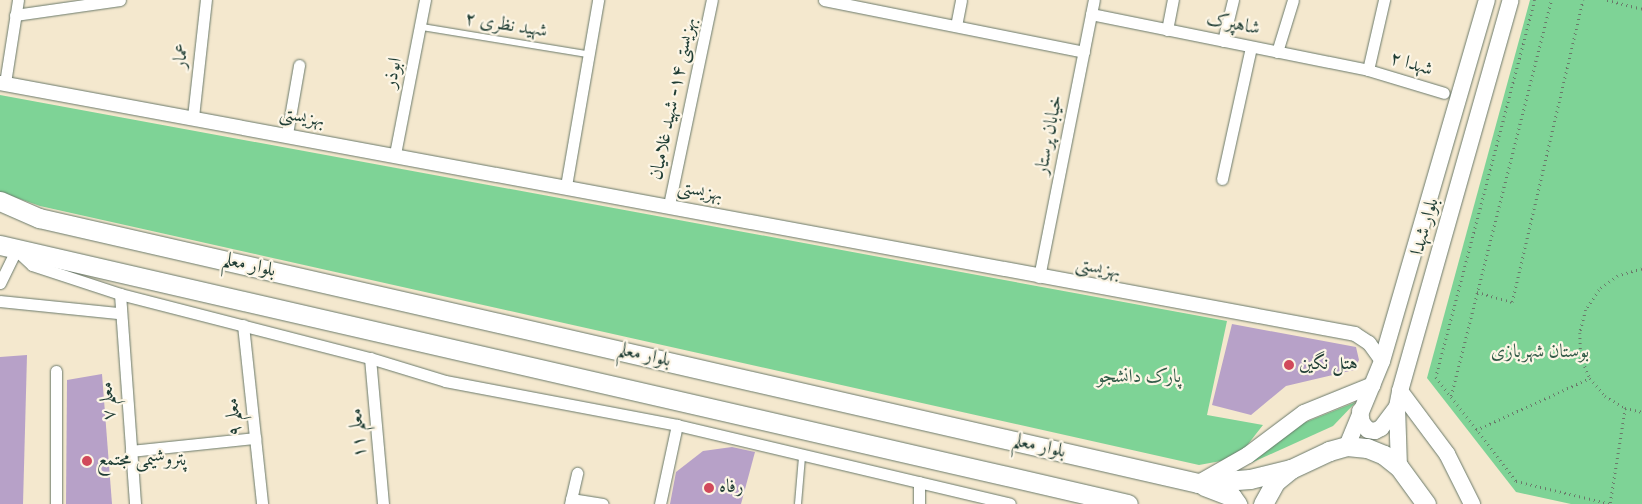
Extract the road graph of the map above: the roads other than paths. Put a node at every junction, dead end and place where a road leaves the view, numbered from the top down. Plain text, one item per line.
1 (18, 0) edge
2 (120, 0) edge
3 (206, 0) edge
4 (425, 0) edge
5 (598, 0) edge
6 (712, 0) edge
7 (824, 0) edge
8 (961, 0) edge
9 (1094, 0) edge
10 (1173, 0) edge
11 (1233, 0) edge
12 (1293, 0) edge
13 (1384, 0) edge
14 (1487, 0) edge
15 (1510, 0) edge
16 (846, 2) edge
17 (1091, 14) junction
18 (15, 15) junction
19 (956, 26) junction
20 (422, 27) junction
21 (1167, 30) junction
22 (1223, 41) junction
23 (1251, 47) junction
24 (1084, 52) junction
25 (1277, 52) junction
26 (586, 54) junction
27 (299, 65) dead end
28 (1368, 70) junction
29 (2, 83) edge
30 (1444, 93) dead end
31 (193, 116) junction
32 (287, 134) junction
33 (395, 154) junction
34 (1222, 179) dead end
35 (566, 186) junction
36 (0, 201) edge
37 (669, 205) junction
38 (8, 248) edge
39 (1039, 277) junction
40 (0, 284) edge
41 (120, 294) junction
42 (0, 301) edge
43 (119, 313) junction
44 (243, 326) junction
45 (370, 358) junction
46 (1382, 361) junction
47 (56, 371) dead end
48 (1373, 385) junction
49 (1399, 399) junction
50 (1360, 411) junction
51 (676, 425) junction
52 (255, 438) junction
53 (1347, 446) junction
54 (131, 451) junction
55 (802, 457) junction
56 (1399, 467) junction
57 (1291, 469) junction
58 (576, 473) dead end
59 (919, 482) junction
60 (1198, 484) junction
61 (570, 501) edge
62 (56, 504) edge
63 (135, 504) edge
64 (262, 504) edge
65 (383, 504) edge
66 (604, 504) edge
67 (660, 504) edge
68 (798, 504) edge
69 (919, 504) edge
70 (1010, 504) edge
71 (1128, 504) edge
72 (1237, 504) edge
73 (1263, 504) edge
74 (1426, 504) edge
75 (1472, 504) edge

1 - 18 street
2 - 18 street
3 - 31 street, عمار
4 - 20 street, ابوذر
5 - 26 street
6 - 37 street, بهزیستی ۱۴- شهید غلامیان
7 - 16 street
8 - 19 street
9 - 17 street, خیابان پرستار
10 - 21 street
11 - 22 street
12 - 25 street
13 - 28 street
14 - 46 main road, بلوار شهدا
15 - 49 main road, بلوار شهدا
16 - 19 street
17 - 21 street, شاهپرک
17 - 24 street, خیابان پرستار
18 - 29 street
19 - 24 street
20 - 26 lane, شهید نظری ۲
20 - 33 street, ابوذر
21 - 22 street, شاهپرک
22 - 23 street, شاهپرک
23 - 25 street, شاهپرک
23 - 34 street
24 - 39 street, خیابان پرستار
25 - 28 street, شاهپرک
26 - 35 street
27 - 32 street
28 - 30 street, شهدا ۲
29 - 31 street, بهزیستی
31 - 32 street, بهزیستی
32 - 33 street, بهزیستی
33 - 35 street, بهزیستی
35 - 37 street, بهزیستی
36 - 60 main road, بلوار معلم
37 - 39 street, بهزیستی
38 - 40 street
38 - 41 street
38 - 71 main road, بلوار معلم
39 - 46 street, بهزیستی
41 - 43 street, معلم ۷
41 - 44 street
42 - 43 street
43 - 54 street, معلم ۷
44 - 45 street
44 - 52 street, معلم ۹
45 - 51 street
45 - 65 street, معلم ۱۱
46 - 48 main road, بلوار شهدا
47 - 62 street
48 - 50 main road, بلوار شهدا
48 - 60 main road
49 - 50 main road
49 - 56 main road, بلوار شهدا
49 - 75 main road
50 - 53 main road, بلوار شهدا
51 - 55 street
51 - 67 street
52 - 54 street
52 - 64 street, معلم ۹
53 - 56 main road
53 - 57 main road
54 - 63 street, معلم ۷
55 - 59 street
55 - 68 lane
56 - 74 main road
57 - 60 main road, بلوار معلم
57 - 73 main road
58 - 61 street
59 - 69 street
59 - 70 street
60 - 72 main road
61 - 66 street

